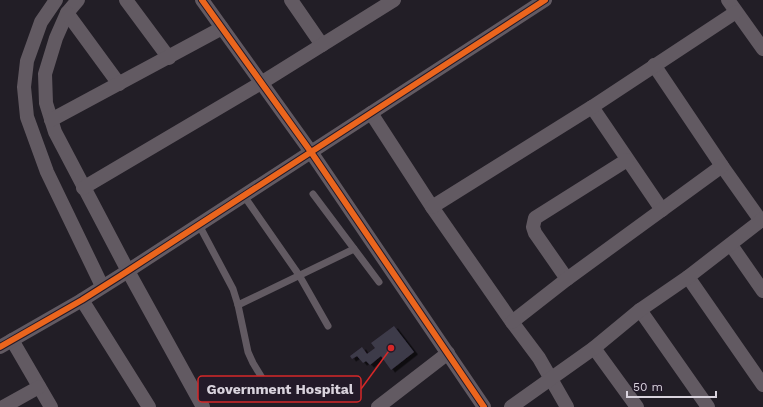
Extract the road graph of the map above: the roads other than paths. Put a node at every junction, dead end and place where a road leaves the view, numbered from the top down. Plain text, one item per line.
1 (56, 0) edge
2 (78, 0) edge
3 (126, 0) edge
4 (202, 0) edge
5 (291, 0) edge
6 (394, 0) edge
7 (545, 0) edge
8 (728, 0) edge
9 (527, 5) edge
10 (736, 12) junction
11 (67, 13) junction
12 (222, 28) junction
13 (322, 45) junction
14 (763, 49) edge
15 (169, 58) junction
16 (654, 65) junction
17 (261, 83) junction
18 (118, 84) junction
19 (592, 107) junction
20 (371, 113) junction
21 (51, 120) junction
22 (311, 152) junction
23 (627, 160) junction
24 (722, 166) junction
25 (83, 188) junction
26 (313, 194) dead end
27 (244, 196) junction
28 (432, 207) junction
29 (662, 210) junction
30 (762, 220) edge
31 (199, 225) junction
32 (731, 244) junction
33 (354, 249) junction
34 (299, 275) junction
35 (688, 277) junction
36 (115, 279) junction
37 (567, 279) junction
38 (379, 282) dead end
39 (763, 291) edge
40 (82, 300) junction
41 (238, 305) junction
42 (640, 310) junction
43 (512, 322) junction
44 (328, 326) dead end
45 (6, 344) edge
46 (594, 348) junction
47 (448, 353) junction
48 (551, 379) junction
49 (763, 385) edge
50 (267, 386) dead end
51 (39, 388) junction
52 (478, 405) edge
53 (4, 407) edge
54 (51, 407) edge
55 (149, 407) edge
56 (203, 407) edge
57 (378, 407) edge
58 (511, 407) edge
59 (567, 407) edge
60 (637, 407) edge
61 (708, 407) edge

1 - 36 street
2 - 11 street
3 - 15 street
4 - 12 street
5 - 13 street
6 - 13 street
7 - 9 street
8 - 10 street
9 - 20 street
10 - 14 street
10 - 16 street
11 - 18 street
11 - 21 street
12 - 15 street
12 - 17 street
13 - 17 street
15 - 18 street
16 - 19 street
16 - 24 street
17 - 22 street
17 - 25 street
18 - 21 street
19 - 23 street
19 - 28 street
20 - 22 street
20 - 28 street
21 - 25 street
22 - 27 street
22 - 47 street
23 - 29 street
23 - 37 street
24 - 29 street
24 - 30 street
25 - 36 street
26 - 33 lane
27 - 31 street
27 - 34 lane
28 - 43 street
29 - 37 street
30 - 32 street
31 - 36 street
31 - 41 lane
32 - 35 street
32 - 39 street
33 - 34 lane
33 - 38 lane
34 - 41 lane
34 - 44 lane
35 - 42 street
35 - 49 street
36 - 40 street
36 - 56 street
37 - 43 street
40 - 45 street
40 - 55 street
41 - 50 lane
42 - 46 street
42 - 61 street
43 - 48 street
45 - 51 street
46 - 48 street
46 - 60 street
47 - 52 street
47 - 57 street
48 - 58 street
48 - 59 street
51 - 53 street
51 - 54 street

